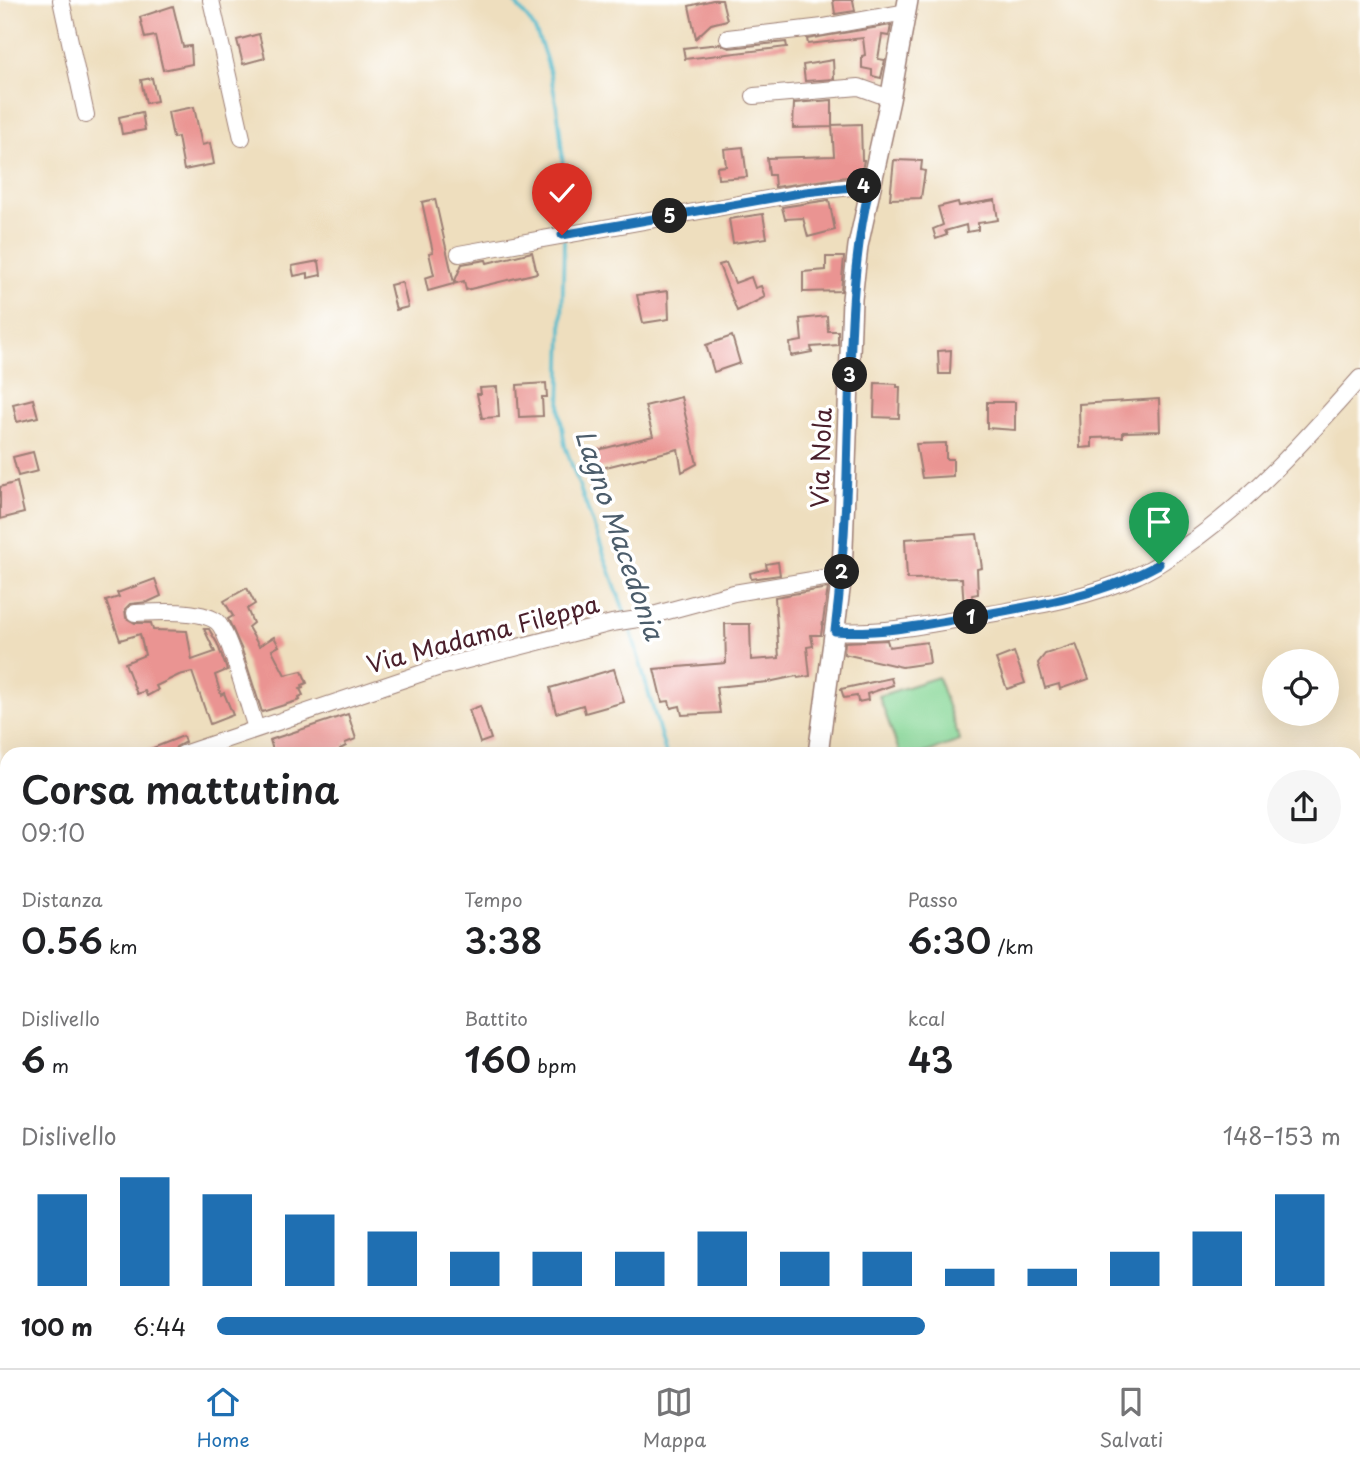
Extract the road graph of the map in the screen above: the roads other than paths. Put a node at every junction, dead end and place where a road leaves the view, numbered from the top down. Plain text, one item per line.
1 (61, 0) edge
2 (211, 0) edge
3 (907, 6) edge
4 (728, 38) dead end
5 (754, 96) dead end
6 (890, 100) junction
7 (86, 115) dead end
8 (242, 138) dead end
9 (870, 185) junction
10 (459, 254) dead end
11 (1360, 378) edge
12 (842, 575) junction
13 (135, 613) dead end
14 (835, 631) junction
15 (256, 728) junction
16 (203, 747) edge
17 (819, 747) edge

1 - 7 street
2 - 8 street
3 - 4 street
3 - 6 street, Via Nola
5 - 6 street
6 - 9 street, Via Nola
9 - 10 street
9 - 12 street, Via Nola
11 - 14 street
12 - 14 street, Via Nola
12 - 15 street, Via Madama Fileppa
13 - 15 street
14 - 17 street, Via Nola
15 - 16 street, Via Madama Fileppa

